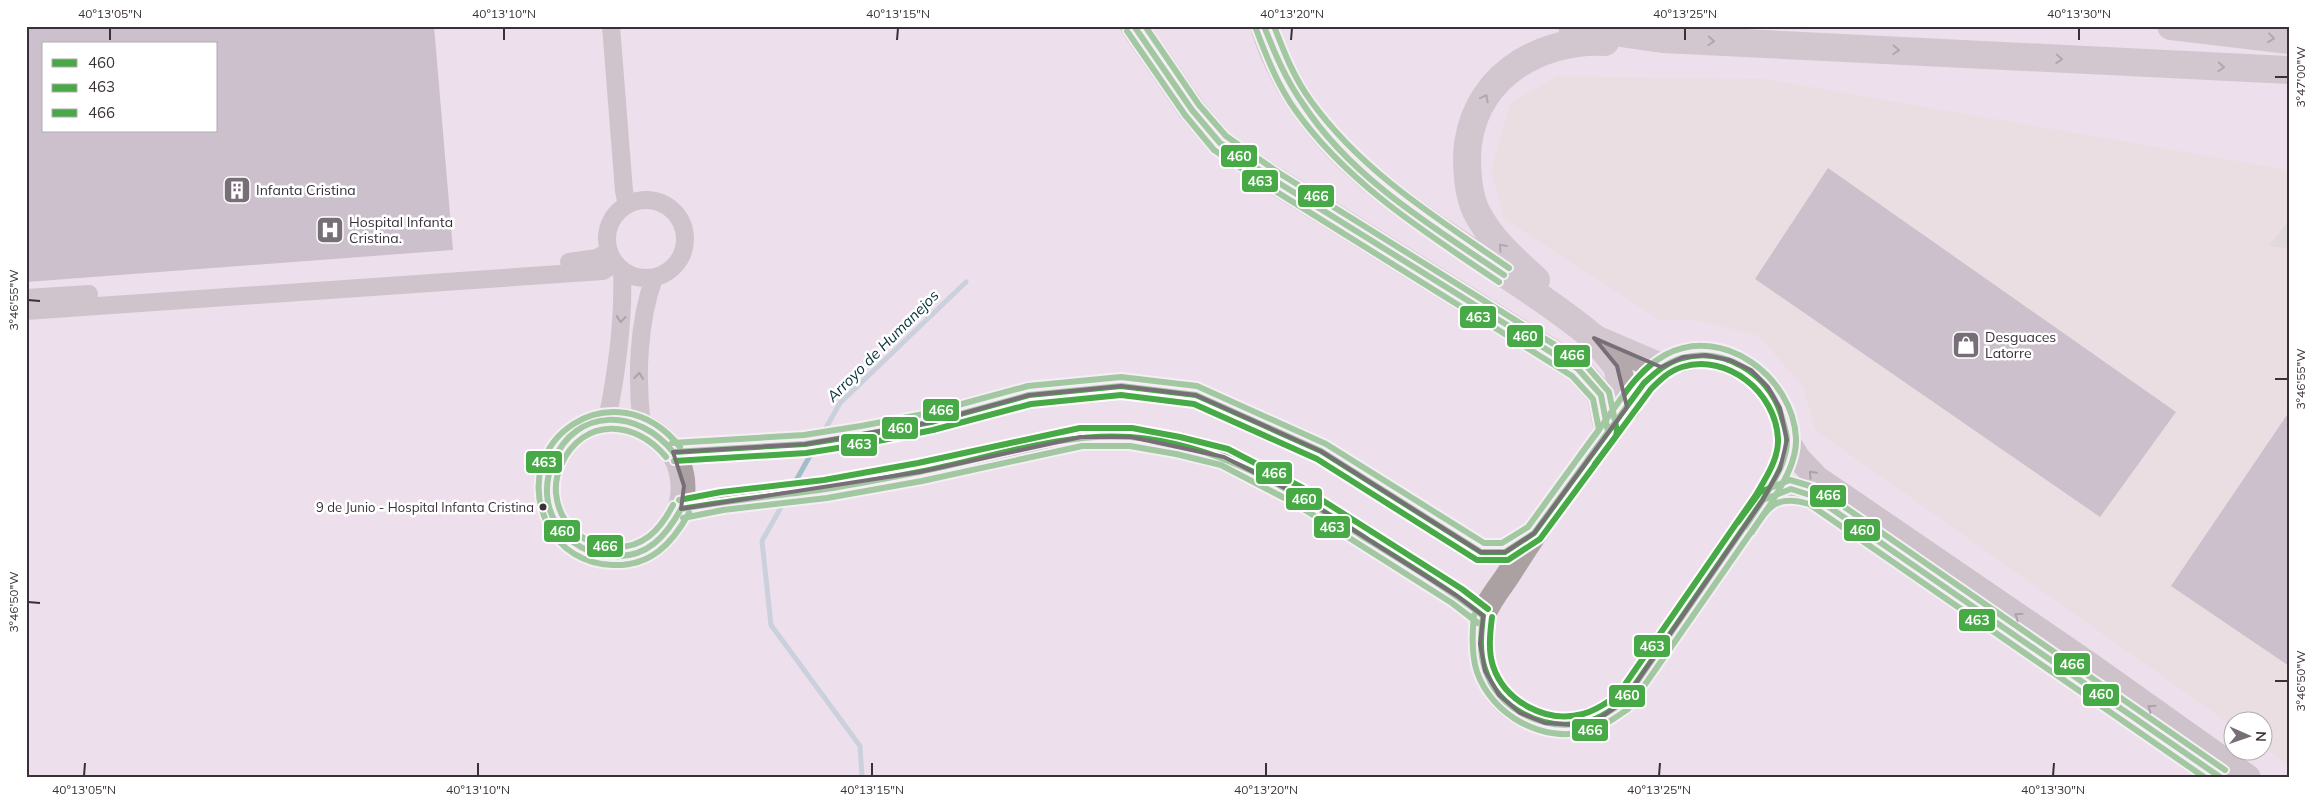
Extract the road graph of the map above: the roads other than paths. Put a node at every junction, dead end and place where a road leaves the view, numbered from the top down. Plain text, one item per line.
1 (611, 26) edge
2 (1134, 26) edge
3 (1264, 26) edge
4 (1572, 26) edge
5 (2170, 26) edge
6 (1662, 39) junction
7 (2289, 40) edge
8 (2289, 70) edge
9 (627, 205) junction
10 (615, 261) junction
11 (654, 278) junction
12 (26, 298) edge
13 (26, 311) edge
14 (1590, 334) junction
15 (1661, 367) junction
16 (1626, 407) junction
17 (607, 420) junction
18 (642, 424) junction
19 (1608, 432) junction
20 (1787, 440) junction
21 (673, 452) junction
22 (1763, 500) junction
23 (681, 509) junction
24 (1534, 533) junction
25 (1483, 616) junction
26 (2220, 777) edge
27 (2248, 777) edge

1 - 9 street
2 - 19 highway
3 - 14 highway
4 - 6 highway
5 -> 7 highway
6 -> 8 highway
14 -> 6 highway
9 - 10 street
9 - 11 street
10 - 11 street
10 - 12 street
10 - 13 street
10 -> 17 street
18 -> 11 street
14 - 15 highway
14 - 16 highway
15 - 16 main road
15 - 20 main road
16 - 19 main road
17 - 18 main road
17 - 23 main road
18 - 21 main road
19 - 24 main road
20 - 22 main road
27 -> 20 main road
21 - 23 main road
21 - 24 main road
22 - 25 main road
22 - 26 main road
23 - 25 main road
24 - 25 main road

